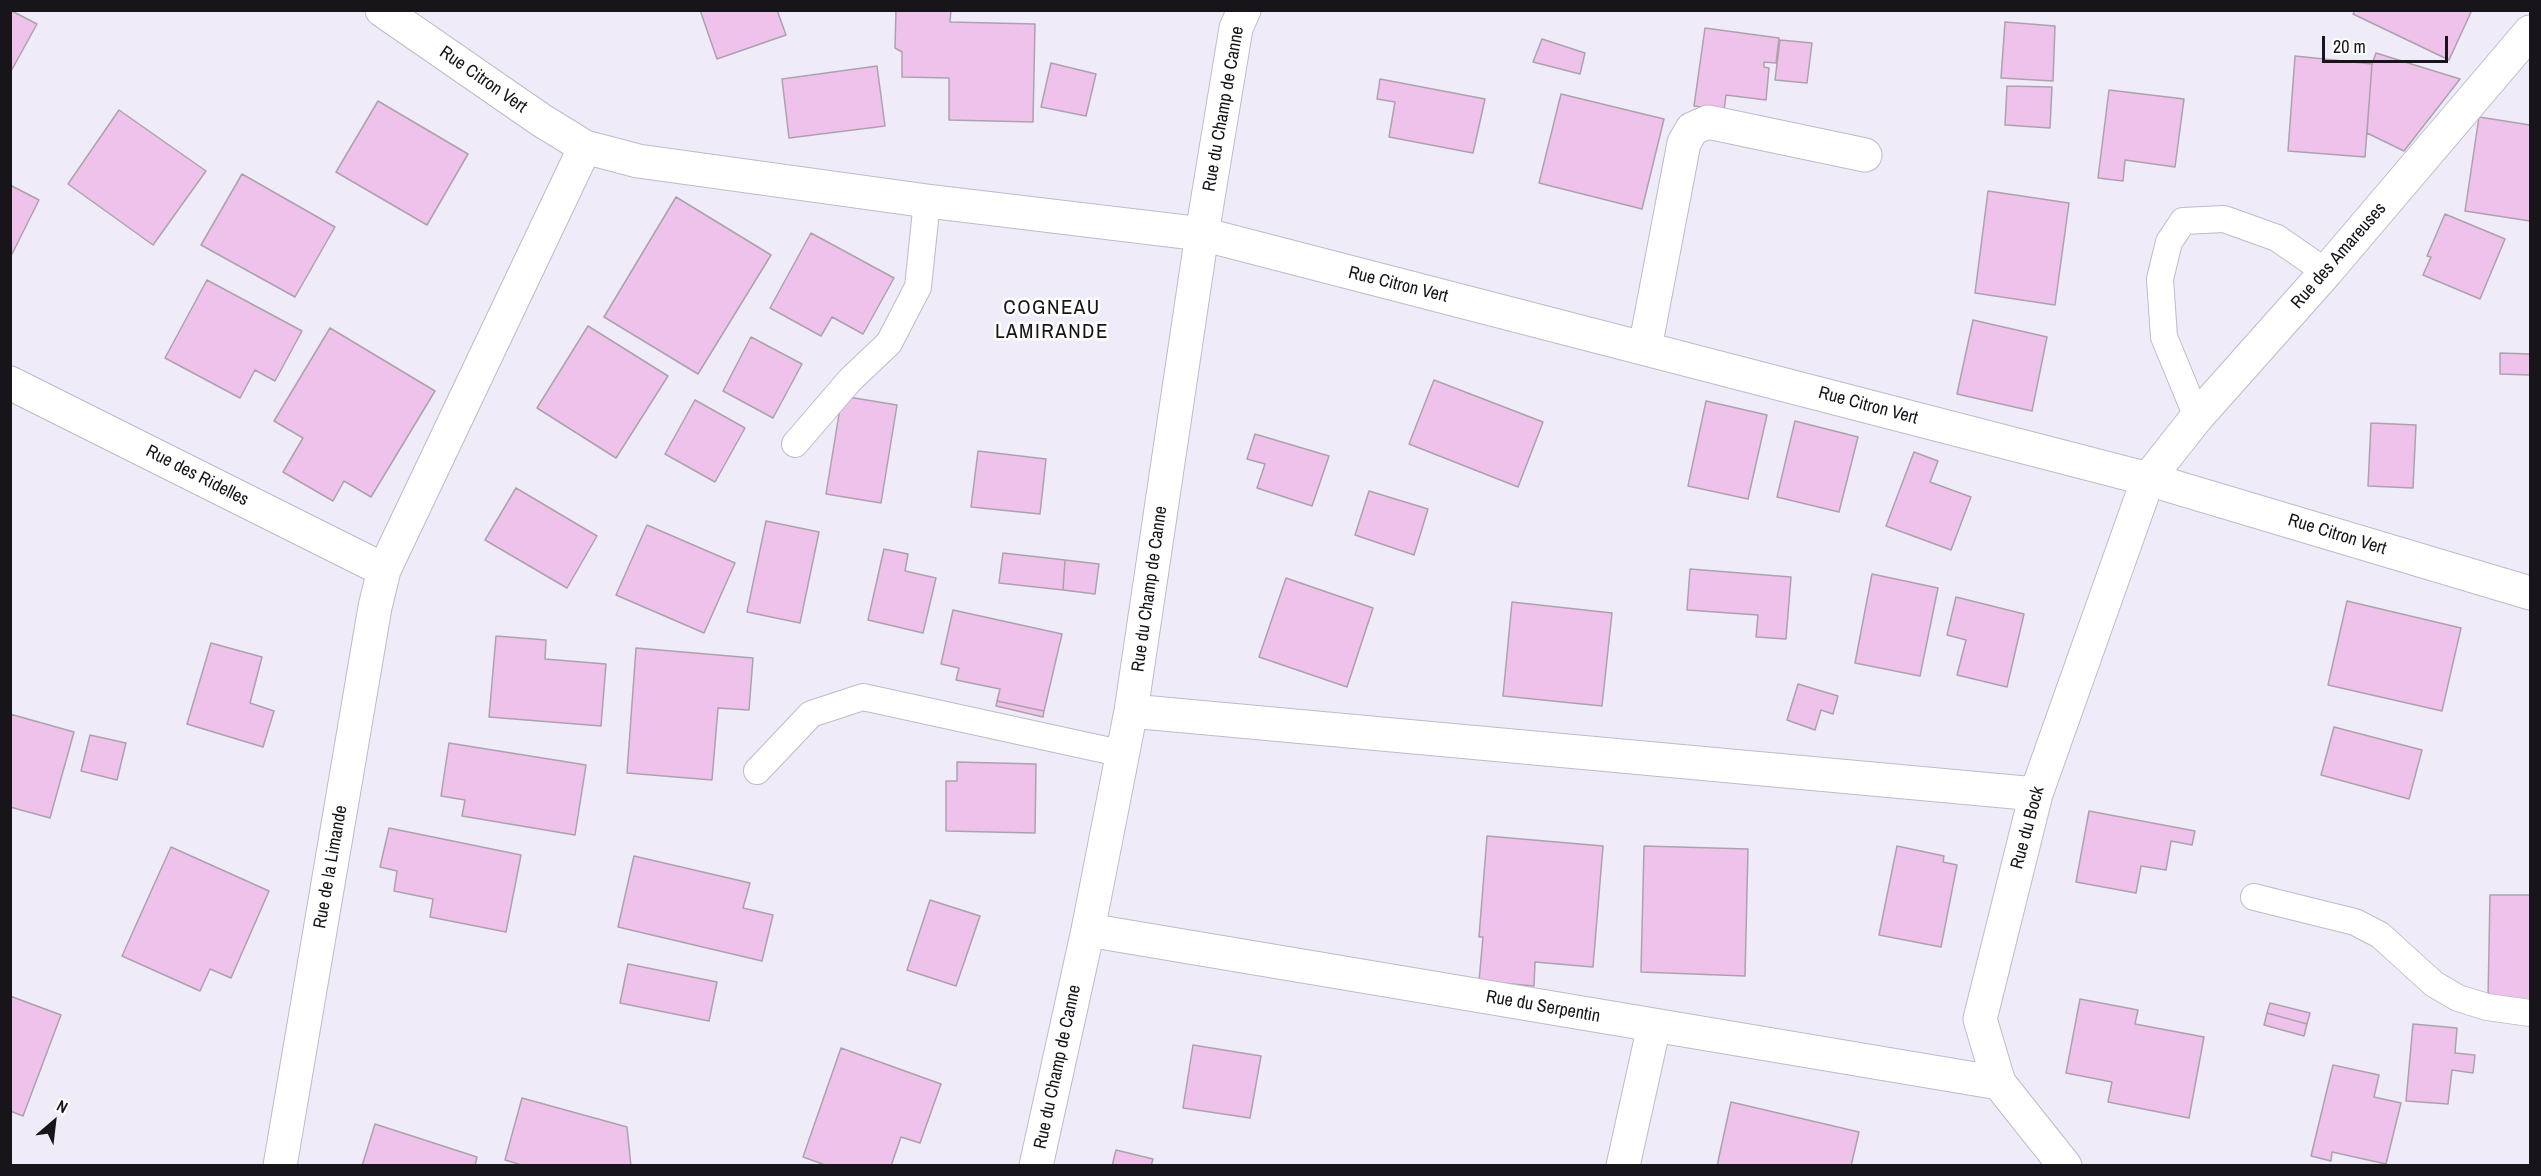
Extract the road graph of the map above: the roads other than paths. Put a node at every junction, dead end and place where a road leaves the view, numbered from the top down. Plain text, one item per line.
1 (382, 10) edge
2 (1244, 10) edge
3 (2530, 32) edge
4 (585, 147) junction
5 (1865, 155) dead end
6 (927, 201) junction
7 (1203, 234) junction
8 (2326, 272) junction
9 (1645, 348) junction
10 (11, 386) edge
11 (2197, 417) junction
12 (795, 444) dead end
13 (2148, 479) junction
14 (384, 570) junction
15 (2530, 592) edge
16 (1131, 711) junction
17 (1124, 754) junction
18 (757, 771) dead end
19 (2036, 794) junction
20 (2254, 897) dead end
21 (1088, 930) junction
22 (2530, 1013) edge
23 (1654, 1026) junction
24 (1999, 1083) junction
25 (280, 1166) edge
26 (1036, 1166) edge
27 (1623, 1166) edge
28 (2065, 1166) edge

1 - 4 street, Rue Citron Vert
2 - 7 street, Rue du Champ de Canne
3 - 8 street, Rue des Amareuses
4 - 6 street, Rue Citron Vert
4 - 14 street, Rue de la Limande
5 - 9 street
6 - 7 street, Rue Citron Vert
6 - 12 lane
7 - 9 street, Rue Citron Vert
7 - 16 street, Rue du Champ de Canne
8 - 11 street, Rue des Amareuses
8 - 11 lane
9 - 13 street, Rue Citron Vert
10 - 14 street, Rue des Ridelles
11 - 13 street, Rue des Amareuses
13 - 15 street, Rue Citron Vert
13 - 19 street, Rue du Bock
14 - 25 street, Rue de la Limande
16 - 17 street, Rue du Champ de Canne
16 - 19 street
17 - 18 lane
17 - 21 street, Rue du Champ de Canne
19 - 24 street, Rue du Bock
20 - 22 lane
21 - 23 street, Rue du Serpentin
21 - 26 street, Rue du Champ de Canne
23 - 24 street, Rue du Serpentin
23 - 27 street
24 - 28 street, Rue du Bock

